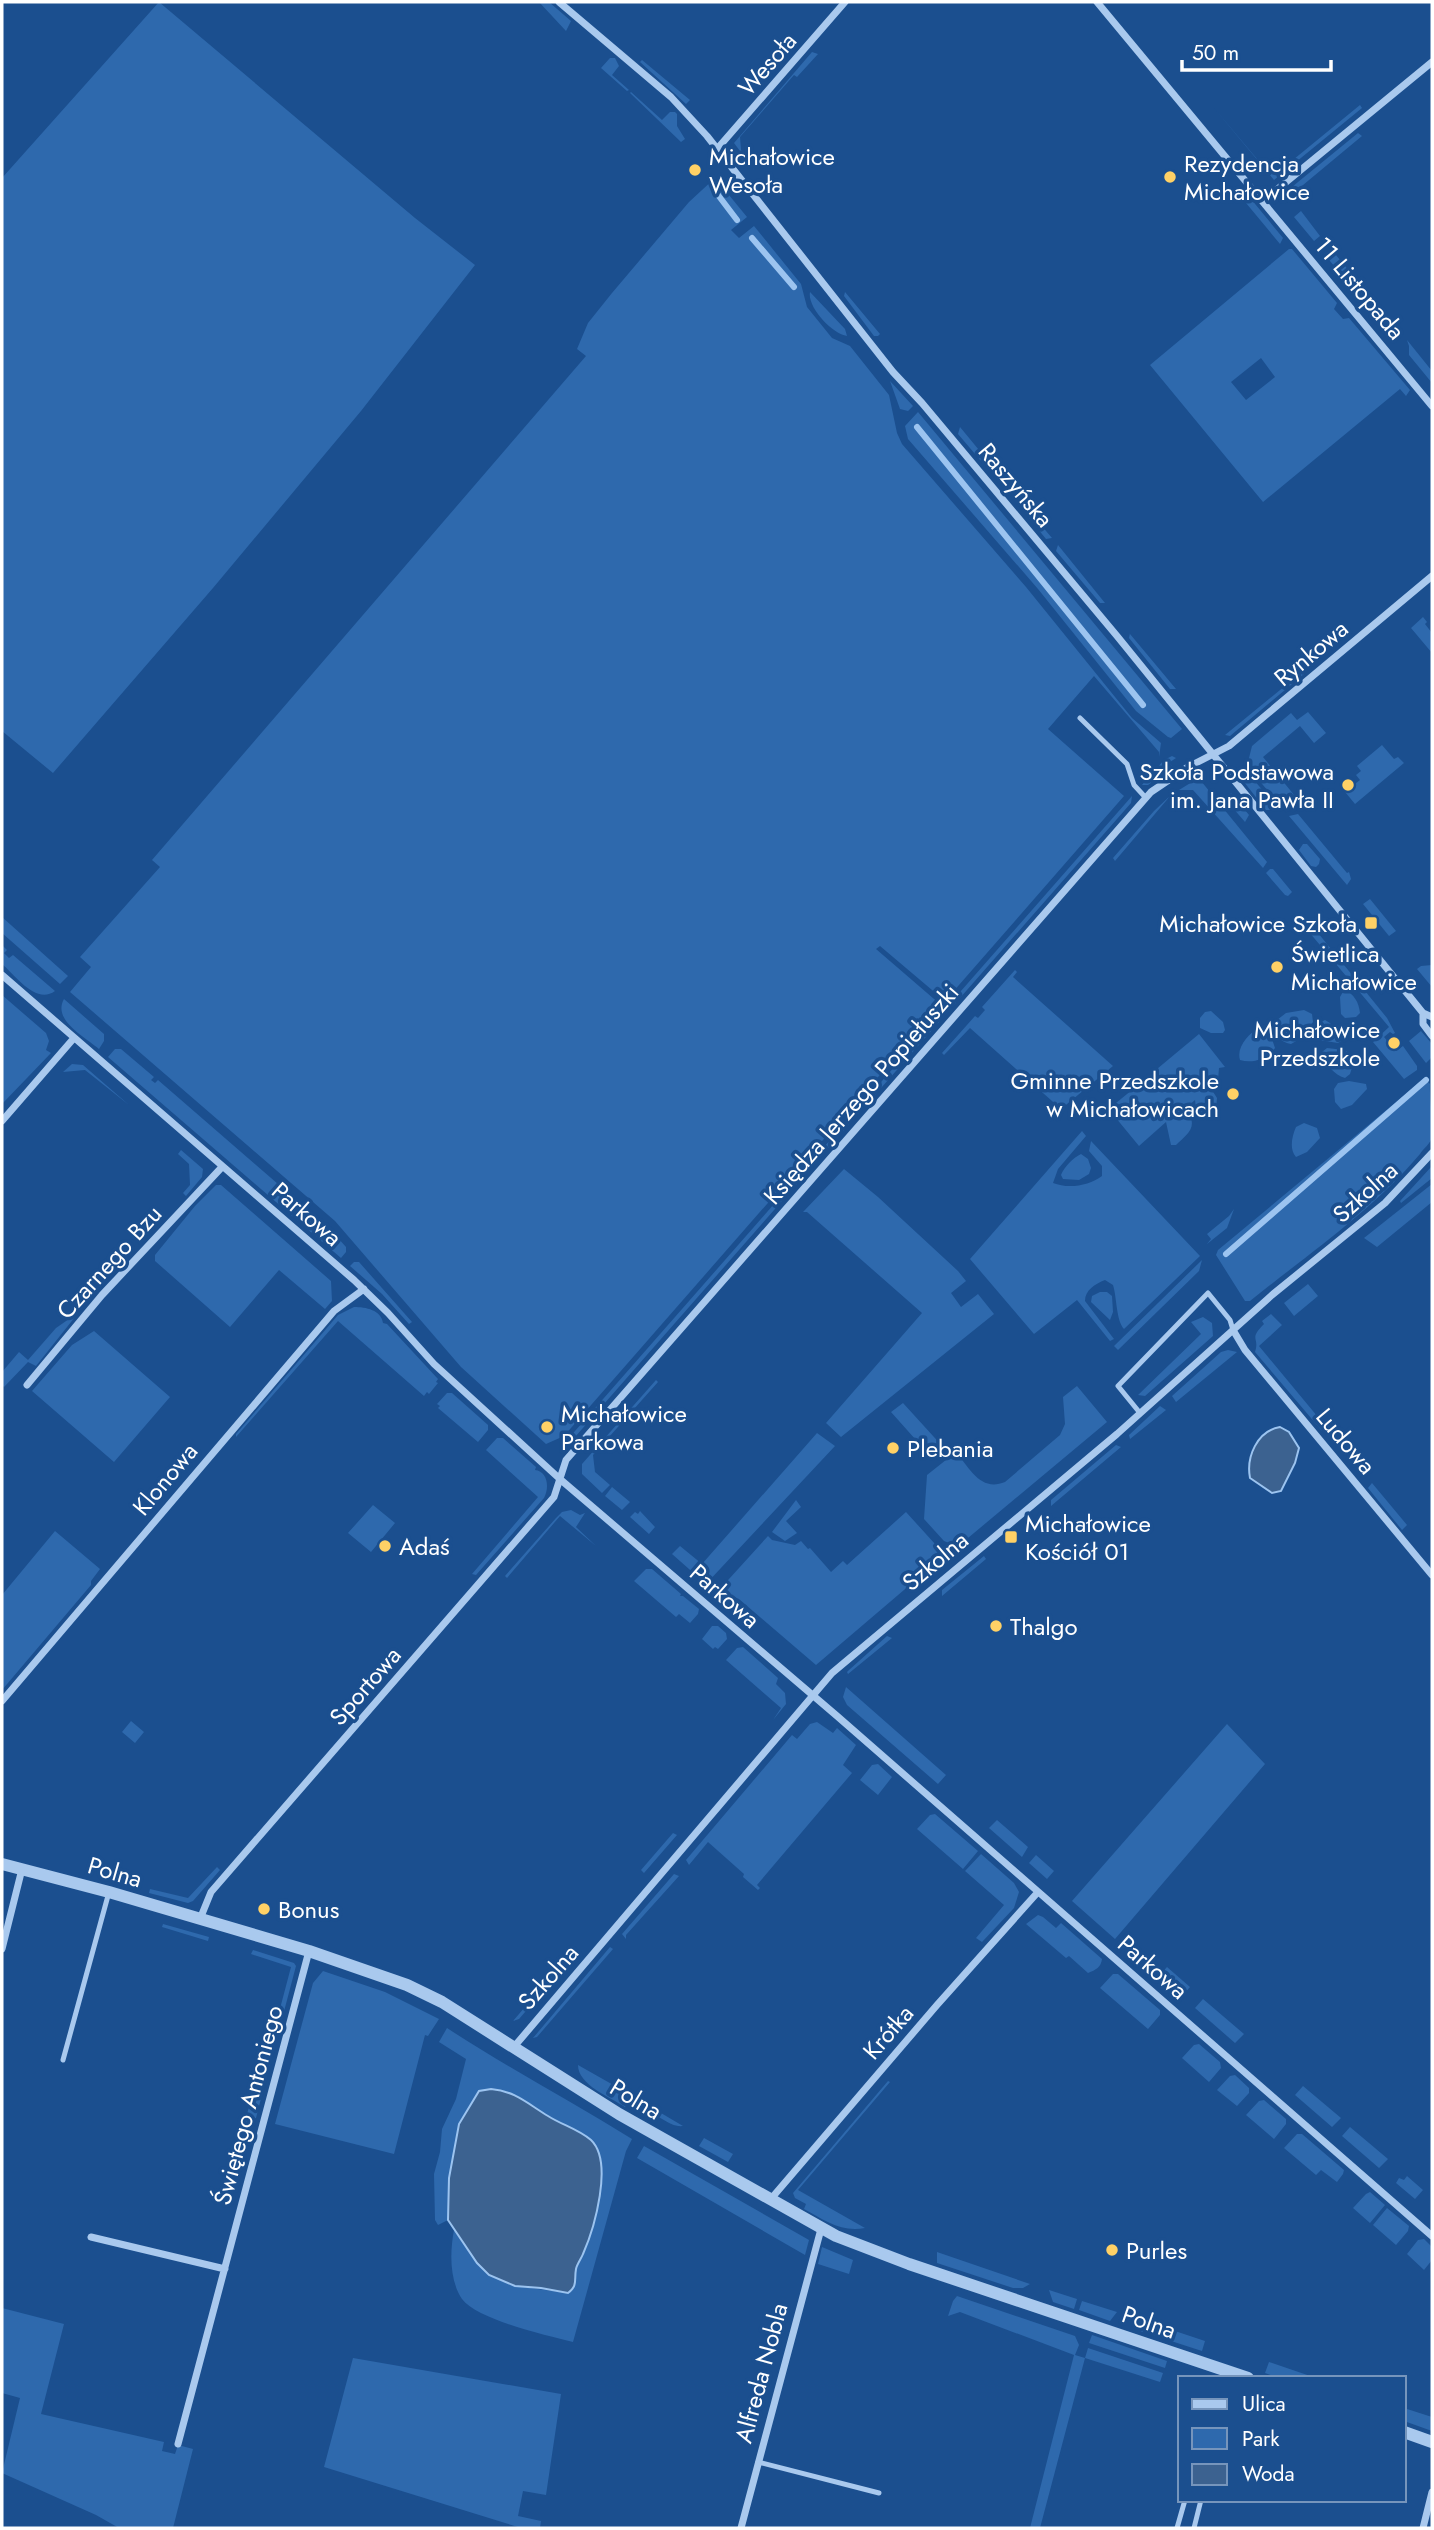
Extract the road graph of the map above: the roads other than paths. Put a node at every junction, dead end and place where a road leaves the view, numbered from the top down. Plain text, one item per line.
1 (559, 2) edge
2 (845, 2) edge
3 (1097, 2) edge
4 (1432, 62) edge
5 (717, 149) junction
6 (1263, 201) junction
7 (1432, 405) edge
8 (1432, 576) edge
9 (1080, 718) dead end
10 (1213, 755) junction
11 (1146, 798) junction
12 (2, 975) edge
13 (1423, 1013) junction
14 (1432, 1017) edge
15 (1432, 1036) edge
16 (74, 1038) junction
17 (2, 1121) edge
18 (1432, 1153) edge
19 (222, 1167) junction
20 (364, 1289) junction
21 (1233, 1330) junction
22 (27, 1385) dead end
23 (1140, 1413) junction
24 (561, 1480) junction
25 (1432, 1575) edge
26 (813, 1696) junction
27 (2, 1701) edge
28 (2, 1864) edge
29 (22, 1869) junction
30 (109, 1892) junction
31 (1038, 1892) junction
32 (200, 1919) junction
33 (2, 1949) edge
34 (309, 1951) junction
35 (513, 2048) junction
36 (63, 2060) dead end
37 (769, 2200) junction
38 (821, 2229) junction
39 (1432, 2236) edge
40 (91, 2237) dead end
41 (225, 2269) junction
42 (1225, 2375) edge
43 (1406, 2433) edge
44 (1432, 2442) edge
45 (178, 2444) dead end
46 (758, 2462) junction
47 (1432, 2492) edge
48 (879, 2493) dead end
49 (1184, 2502) edge
50 (1200, 2502) edge
51 (741, 2528) edge
52 (1177, 2528) edge
53 (1194, 2528) edge
54 (1423, 2528) edge

1 - 5 street, Raszyńska
2 - 5 street, Wesoła
3 - 6 street, 11 Listopada
4 - 6 street
5 - 10 street, Raszyńska
6 - 7 street, 11 Listopada
8 - 10 street, Rynkowa
9 - 11 lane
10 - 11 street, Księdza Jerzego Popiełuszki
10 - 13 street, Raszyńska
11 - 24 street, Księdza Jerzego Popiełuszki
12 - 16 street, Parkowa
13 - 14 street, Raszyńska
13 - 15 street, Raszyńska
16 - 17 street
16 - 19 street, Parkowa
18 - 21 street, Szkolna
19 - 20 street, Parkowa
19 - 22 street, Czarnego Bzu
20 - 24 street, Parkowa
20 - 27 street, Klonowa
21 - 23 street, Szkolna
21 - 23 lane
21 - 25 street, Ludowa
23 - 26 street, Szkolna
24 - 26 street, Parkowa
24 - 32 street, Sportowa
26 - 31 street, Parkowa
26 - 35 street, Szkolna
28 - 29 street, Polna
29 - 30 street, Polna
29 - 33 street
30 - 32 street, Polna
30 - 36 lane
31 - 37 street, Krótka
31 - 39 street, Parkowa
32 - 34 street, Polna
34 - 35 street, Polna
34 - 41 street, Świętego Antoniego
35 - 37 street, Polna
37 - 38 street, Polna
38 - 42 street, Polna
38 - 46 street, Alfreda Nobla
40 - 41 street
41 - 45 street, Świętego Antoniego
43 - 44 street
46 - 48 lane
46 - 51 street, Alfreda Nobla
47 - 54 street
49 - 52 lane
50 - 53 lane

